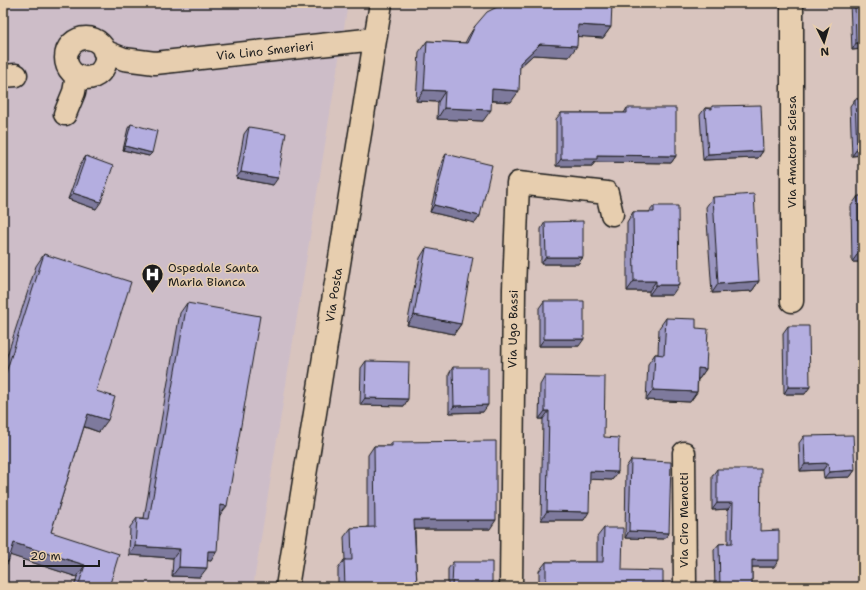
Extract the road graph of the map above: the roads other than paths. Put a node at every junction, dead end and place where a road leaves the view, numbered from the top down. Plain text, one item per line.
1 (381, 3) edge
2 (792, 3) edge
3 (375, 39) junction
4 (104, 51) junction
5 (156, 63) junction
6 (86, 76) junction
7 (65, 114) dead end
8 (612, 214) dead end
9 (792, 301) dead end
10 (684, 453) dead end
11 (287, 587) edge
12 (511, 587) edge
13 (685, 587) edge

1 - 3 street, Via Posta
2 - 9 street, Via Amatore Sciesa
3 - 5 street, Via Lino Smerieri
3 - 11 street, Via Posta
4 - 5 street, Via Lino Smerieri
4 - 6 street
4 - 6 street, Via Lino Smerieri
5 - 6 street, Via Lino Smerieri
6 - 7 street
8 - 12 street, Via Ugo Bassi
10 - 13 street, Via Ciro Menotti

